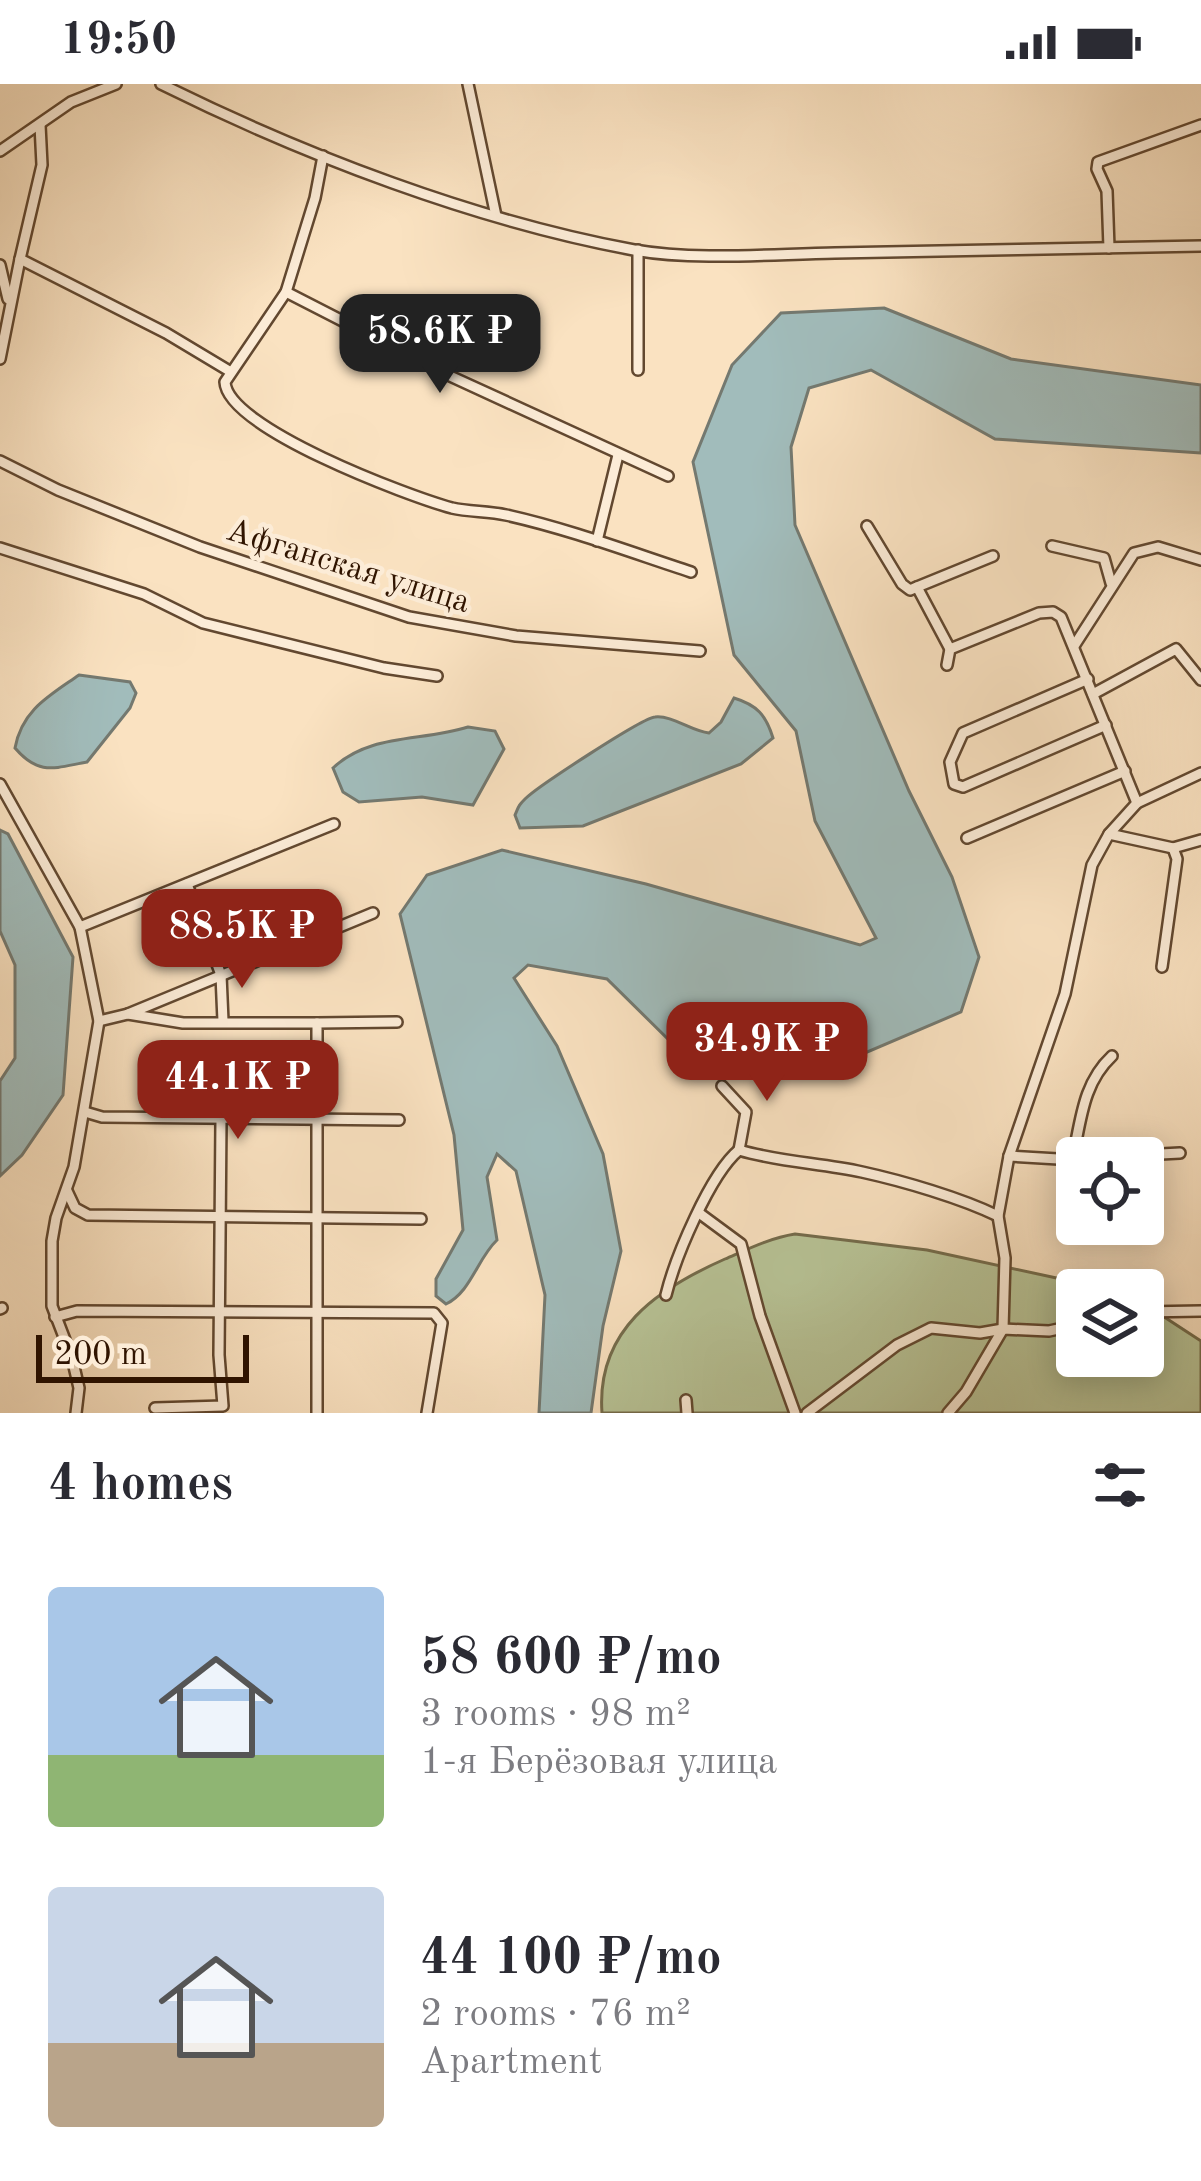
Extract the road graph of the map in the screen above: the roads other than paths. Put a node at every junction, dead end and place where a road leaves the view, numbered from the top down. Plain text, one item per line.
1 (116, 84) edge
2 (161, 84) edge
3 (468, 84) edge
4 (40, 125) junction
5 (1201, 125) edge
6 (0, 151) edge
7 (323, 156) junction
8 (496, 216) junction
9 (1201, 246) edge
10 (1108, 248) junction
11 (638, 250) junction
12 (20, 259) junction
13 (0, 266) edge
14 (286, 292) junction
15 (9, 305) junction
16 (0, 359) edge
17 (638, 370) dead end
18 (228, 377) junction
19 (618, 454) junction
20 (0, 461) edge
21 (668, 476) dead end
22 (867, 526) dead end
23 (597, 541) junction
24 (1052, 546) dead end
25 (0, 548) edge
26 (993, 556) dead end
27 (1201, 560) edge
28 (691, 572) dead end
29 (1112, 584) junction
30 (917, 587) junction
31 (1073, 646) junction
32 (950, 649) junction
33 (700, 651) dead end
34 (947, 665) dead end
35 (436, 676) dead end
36 (1088, 679) junction
37 (1201, 680) edge
38 (1093, 694) junction
39 (1106, 725) junction
40 (1125, 771) junction
41 (1201, 773) edge
42 (0, 784) edge
43 (1137, 803) junction
44 (334, 824) dead end
45 (1108, 834) junction
46 (967, 838) dead end
47 (1201, 840) edge
48 (1173, 848) junction
49 (187, 884) junction
50 (373, 913) dead end
51 (80, 927) junction
52 (1162, 967) dead end
53 (220, 975) junction
54 (128, 1014) junction
55 (98, 1021) junction
56 (223, 1021) junction
57 (398, 1022) dead end
58 (317, 1023) junction
59 (1112, 1056) dead end
60 (722, 1086) dead end
61 (85, 1112) junction
62 (221, 1120) junction
63 (316, 1120) junction
64 (398, 1120) dead end
65 (1081, 1137) edge
66 (739, 1150) junction
67 (1180, 1153) dead end
68 (1164, 1154) edge
69 (1009, 1156) junction
70 (1056, 1159) edge
71 (68, 1191) junction
72 (699, 1213) junction
73 (220, 1215) junction
74 (998, 1216) junction
75 (315, 1217) junction
76 (421, 1219) dead end
77 (666, 1295) dead end
78 (1201, 1311) edge
79 (219, 1312) junction
80 (317, 1312) junction
81 (1164, 1312) edge
82 (56, 1316) junction
83 (1003, 1329) junction
84 (1056, 1330) edge
85 (686, 1400) dead end
86 (155, 1408) dead end
87 (76, 1413) edge
88 (317, 1413) edge
89 (427, 1413) edge
90 (687, 1413) edge
91 (794, 1413) edge
92 (807, 1413) edge
93 (948, 1413) edge

1 - 4 street
2 - 7 street
3 - 8 street
4 - 6 street
4 - 12 street
5 - 10 street
7 - 8 street
7 - 14 street
8 - 11 street
9 - 10 street
10 - 11 street
11 - 17 street
12 - 15 street
12 - 18 street
13 - 15 street
14 - 18 street
14 - 19 street
15 - 16 street
18 - 23 street
19 - 21 street
19 - 23 street
20 - 33 street, Афганская улица
22 - 30 street
23 - 28 street
24 - 29 street
25 - 35 street
26 - 30 street
27 - 29 street
29 - 31 street
30 - 32 street
31 - 32 street
31 - 36 street
32 - 34 street
36 - 38 street
36 - 39 street
37 - 38 street
38 - 39 street
39 - 40 street
40 - 43 street
40 - 46 street
41 - 43 street
42 - 51 street
43 - 45 street
44 - 49 street
45 - 48 street
45 - 69 street
47 - 48 street
48 - 52 street
49 - 51 street
49 - 53 street
50 - 53 street
51 - 55 street
53 - 54 street
53 - 56 street
54 - 55 street
54 - 56 street
55 - 61 street
56 - 58 street
57 - 58 street
58 - 63 street
59 - 65 street
60 - 66 street
61 - 62 street
61 - 71 street
62 - 63 street
62 - 73 street
63 - 64 street
63 - 75 street
66 - 72 street
66 - 74 street
67 - 68 street
69 - 70 street
69 - 74 street
71 - 73 street
71 - 82 street
72 - 77 street
72 - 91 street
73 - 75 street
73 - 79 street
74 - 83 street
75 - 76 street
75 - 80 street
78 - 81 street
79 - 80 street
79 - 82 street
79 - 86 street
80 - 88 street
80 - 89 street
82 - 87 street
83 - 84 street
83 - 92 street
83 - 93 street
85 - 90 street

